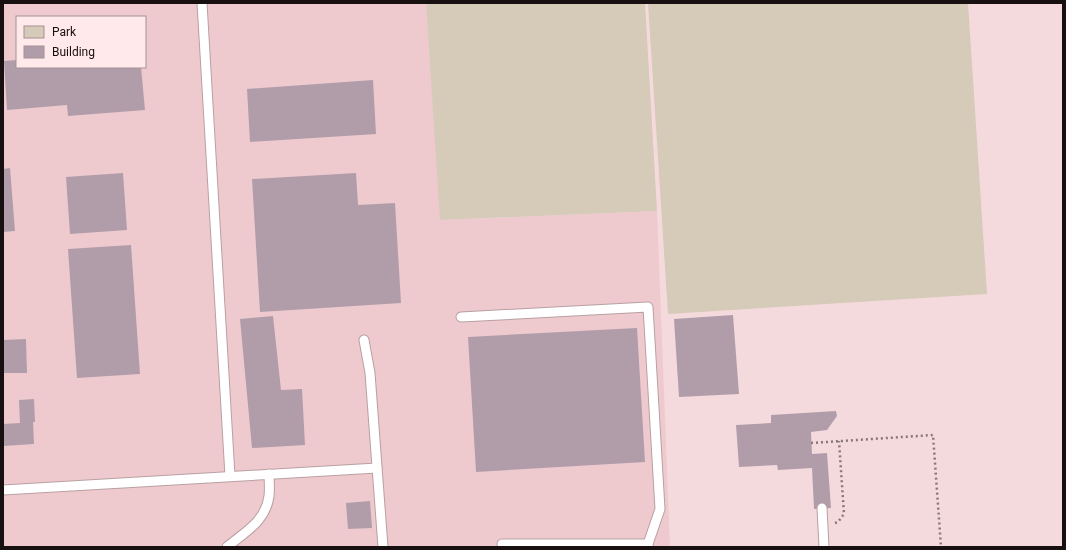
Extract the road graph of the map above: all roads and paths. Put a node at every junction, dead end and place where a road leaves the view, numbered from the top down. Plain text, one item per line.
1 (202, 3) edge
2 (461, 317) dead end
3 (364, 340) dead end
4 (839, 441) junction
5 (811, 444) dead end
6 (377, 468) junction
7 (269, 474) junction
8 (230, 476) junction
9 (3, 490) edge
10 (822, 508) dead end
11 (823, 528) junction
12 (502, 544) dead end
13 (648, 545) edge
14 (227, 547) edge
15 (383, 547) edge
16 (824, 547) edge
17 (941, 547) edge

1 - 8 lane
2 - 13 lane
3 - 6 lane
4 - 5 path
4 - 11 path
4 - 17 path
6 - 7 lane
6 - 15 lane
7 - 8 lane
7 - 14 lane
8 - 9 lane
10 - 11 lane
11 - 16 lane
12 - 13 lane

